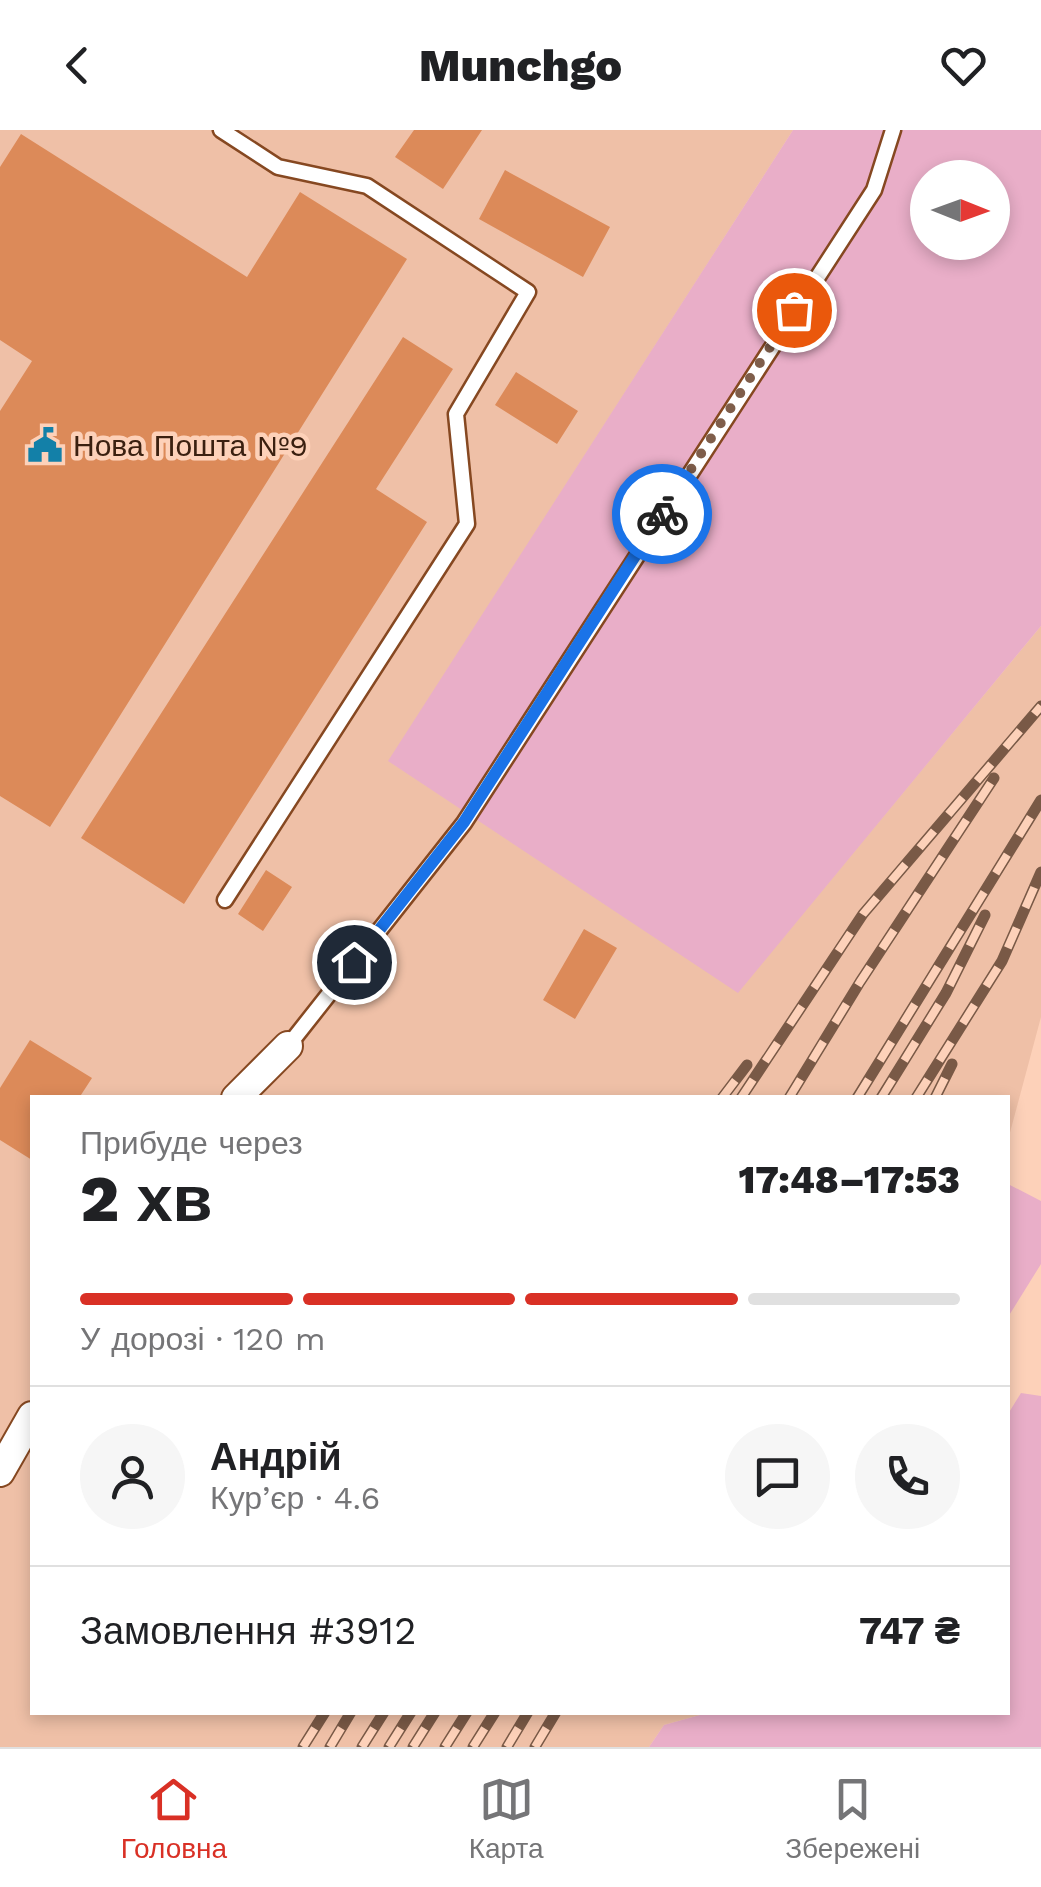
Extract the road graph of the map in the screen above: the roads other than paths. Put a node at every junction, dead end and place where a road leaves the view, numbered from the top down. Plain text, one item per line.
1 (222, 130) edge
2 (893, 130) edge
3 (224, 900) dead end
4 (288, 1046) joint
5 (239, 1095) edge
6 (30, 1420) edge
7 (0, 1472) edge

1 - 3 lane
2 - 4 lane
4 - 5 street
6 - 7 street

